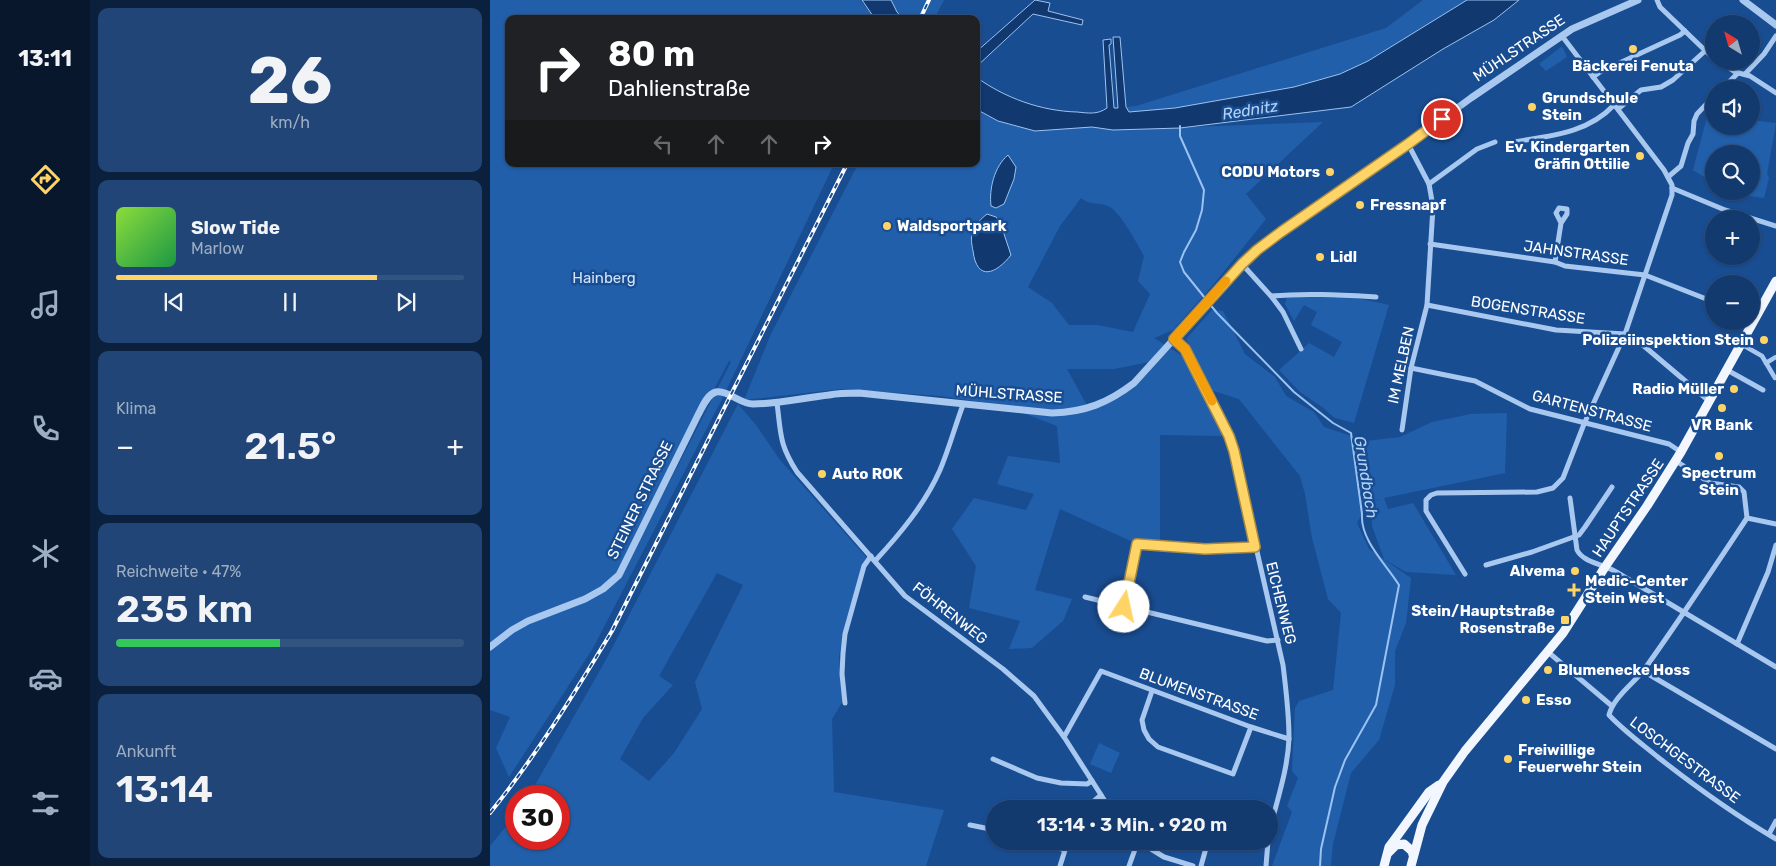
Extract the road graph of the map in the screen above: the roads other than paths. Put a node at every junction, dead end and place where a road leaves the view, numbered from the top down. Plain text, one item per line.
1 (1638, 0) edge
2 (1657, 0) edge
3 (1743, 0) edge
4 (1776, 25) edge
5 (1685, 31) junction
6 (1562, 36) junction
7 (1776, 36) edge
8 (1705, 51) joint
9 (1733, 70) edge
10 (1738, 73) junction
11 (1745, 74) junction
12 (1593, 77) junction
13 (1731, 80) edge
14 (1776, 93) edge
15 (1705, 105) edge
16 (1616, 107) junction
17 (1495, 142) dead end
18 (1508, 143) dead end
19 (1408, 144) junction
20 (1668, 177) junction
21 (1429, 184) junction
22 (1672, 188) junction
23 (1561, 223) dead end
24 (1776, 226) edge
25 (1430, 244) junction
26 (1555, 262) junction
27 (1242, 264) junction
28 (1645, 275) junction
29 (1776, 281) edge
30 (1271, 296) junction
31 (1376, 297) dead end
32 (1705, 298) edge
33 (1427, 305) junction
34 (1760, 307) edge
35 (1747, 330) edge
36 (1625, 334) junction
37 (1174, 339) junction
38 (1741, 344) junction
39 (1301, 349) dead end
40 (1776, 357) edge
41 (1766, 363) junction
42 (1411, 368) junction
43 (1727, 370) junction
44 (1775, 378) edge
45 (1763, 390) dead end
46 (1709, 401) junction
47 (777, 403) junction
48 (748, 404) joint
49 (962, 405) junction
50 (1584, 424) junction
51 (1402, 430) dead end
52 (1681, 452) junction
53 (1676, 461) junction
54 (1612, 487) dead end
55 (1570, 498) dead end
56 (1747, 518) junction
57 (1776, 524) edge
58 (1575, 536) junction
59 (1776, 545) edge
60 (1255, 547) junction
61 (871, 556) junction
62 (875, 561) junction
63 (1486, 565) dead end
64 (1605, 566) junction
65 (1465, 574) dead end
66 (1085, 597) dead end
67 (1124, 607) junction
68 (1685, 613) junction
69 (1278, 640) junction
70 (1737, 644) junction
71 (490, 647) edge
72 (1548, 652) junction
73 (1776, 667) edge
74 (1643, 671) junction
75 (1152, 691) junction
76 (845, 703) dead end
77 (1612, 706) junction
78 (1251, 727) junction
79 (1064, 737) junction
80 (1289, 738) junction
81 (1776, 749) edge
82 (993, 759) dead end
83 (1092, 781) junction
84 (1443, 782) junction
85 (1101, 795) junction
86 (1095, 800) edge
87 (1104, 800) edge
88 (1277, 800) edge
89 (1776, 821) edge
90 (970, 825) dead end
91 (986, 828) edge
92 (1769, 834) junction
93 (1776, 839) edge
94 (1065, 850) edge
95 (1135, 850) edge
96 (1153, 850) edge
97 (1205, 850) edge
98 (1267, 850) edge
99 (1387, 855) junction
100 (1413, 855) junction
101 (1060, 866) edge
102 (1129, 866) edge
103 (1193, 866) edge
104 (1201, 866) edge
105 (1266, 866) edge
106 (1384, 866) edge
107 (1411, 866) edge

1 - 6 street, MÜHLSTRASSE
2 - 5 street
3 - 4 street
5 - 8 street
5 - 12 street
6 - 12 street
6 - 19 street, MÜHLSTRASSE
7 - 11 street
8 - 16 street
9 - 10 street
10 - 11 street
10 - 13 street
11 - 14 street
12 - 16 street
15 - 20 street
16 - 18 street
16 - 20 street
17 - 21 street
19 - 21 street, IM MELBEN
19 - 27 street, MÜHLSTRASSE
20 - 22 street
21 - 25 street, IM MELBEN
22 - 24 street
22 - 28 street
23 - 26 street
25 - 26 street, JAHNSTRASSE
25 - 33 street, IM MELBEN
26 - 28 street, JAHNSTRASSE
27 - 30 street
27 - 37 street, MÜHLSTRASSE
28 - 32 street, JAHNSTRASSE
28 - 36 street
29 - 34 main road, HAUPTSTRASSE
30 - 31 street
30 - 39 street
33 - 36 street, BOGENSTRASSE
33 - 42 street, IM MELBEN
35 - 38 main road, HAUPTSTRASSE
36 - 46 street
36 - 50 street
37 - 49 street, MÜHLSTRASSE
37 - 60 street, EICHENWEG
38 - 41 street
38 - 43 main road, HAUPTSTRASSE
40 - 41 street
41 - 44 street
42 - 50 street, GARTENSTRASSE
42 - 51 street, IM MELBEN
43 - 45 street
43 - 46 main road, HAUPTSTRASSE
46 - 52 main road, HAUPTSTRASSE
47 - 48 street, MÜHLSTRASSE
47 - 49 street, MÜHLSTRASSE
47 - 61 street, FÖHRENWEG
48 - 71 street, STEINER STRASSE
49 - 62 street
50 - 52 street, GARTENSTRASSE
50 - 65 street
52 - 53 main road, HAUPTSTRASSE
53 - 56 street
53 - 64 main road, HAUPTSTRASSE
54 - 58 street
55 - 58 street
56 - 57 street
56 - 68 street
58 - 63 street
58 - 64 street
59 - 70 street
60 - 67 street
60 - 69 street, EICHENWEG
61 - 62 street, FÖHRENWEG
61 - 76 street
62 - 79 street, FÖHRENWEG
64 - 68 street
64 - 72 main road, HAUPTSTRASSE
66 - 67 street
67 - 69 street
68 - 70 street
68 - 74 street
69 - 80 street, EICHENWEG
70 - 73 street
72 - 77 street, LOSCHGESTRASSE
72 - 84 main road, HAUPTSTRASSE
74 - 77 street
74 - 81 street
75 - 78 street, BLUMENSTRASSE
75 - 78 street
75 - 79 street, BLUMENSTRASSE
77 - 92 street, LOSCHGESTRASSE
78 - 80 street, BLUMENSTRASSE
79 - 83 street, FÖHRENWEG
80 - 88 street, EICHENWEG
82 - 83 street
83 - 85 street, FÖHRENWEG
84 - 99 main road
84 - 100 main road, HAUPTSTRASSE
85 - 86 street
85 - 87 street, FÖHRENWEG
89 - 92 street
90 - 91 street
92 - 93 street, LOSCHGESTRASSE
94 - 101 street
95 - 102 street
96 - 103 street
97 - 104 street
98 - 105 street
99 - 100 main road
99 - 106 main road
100 - 107 main road, HAUPTSTRASSE

